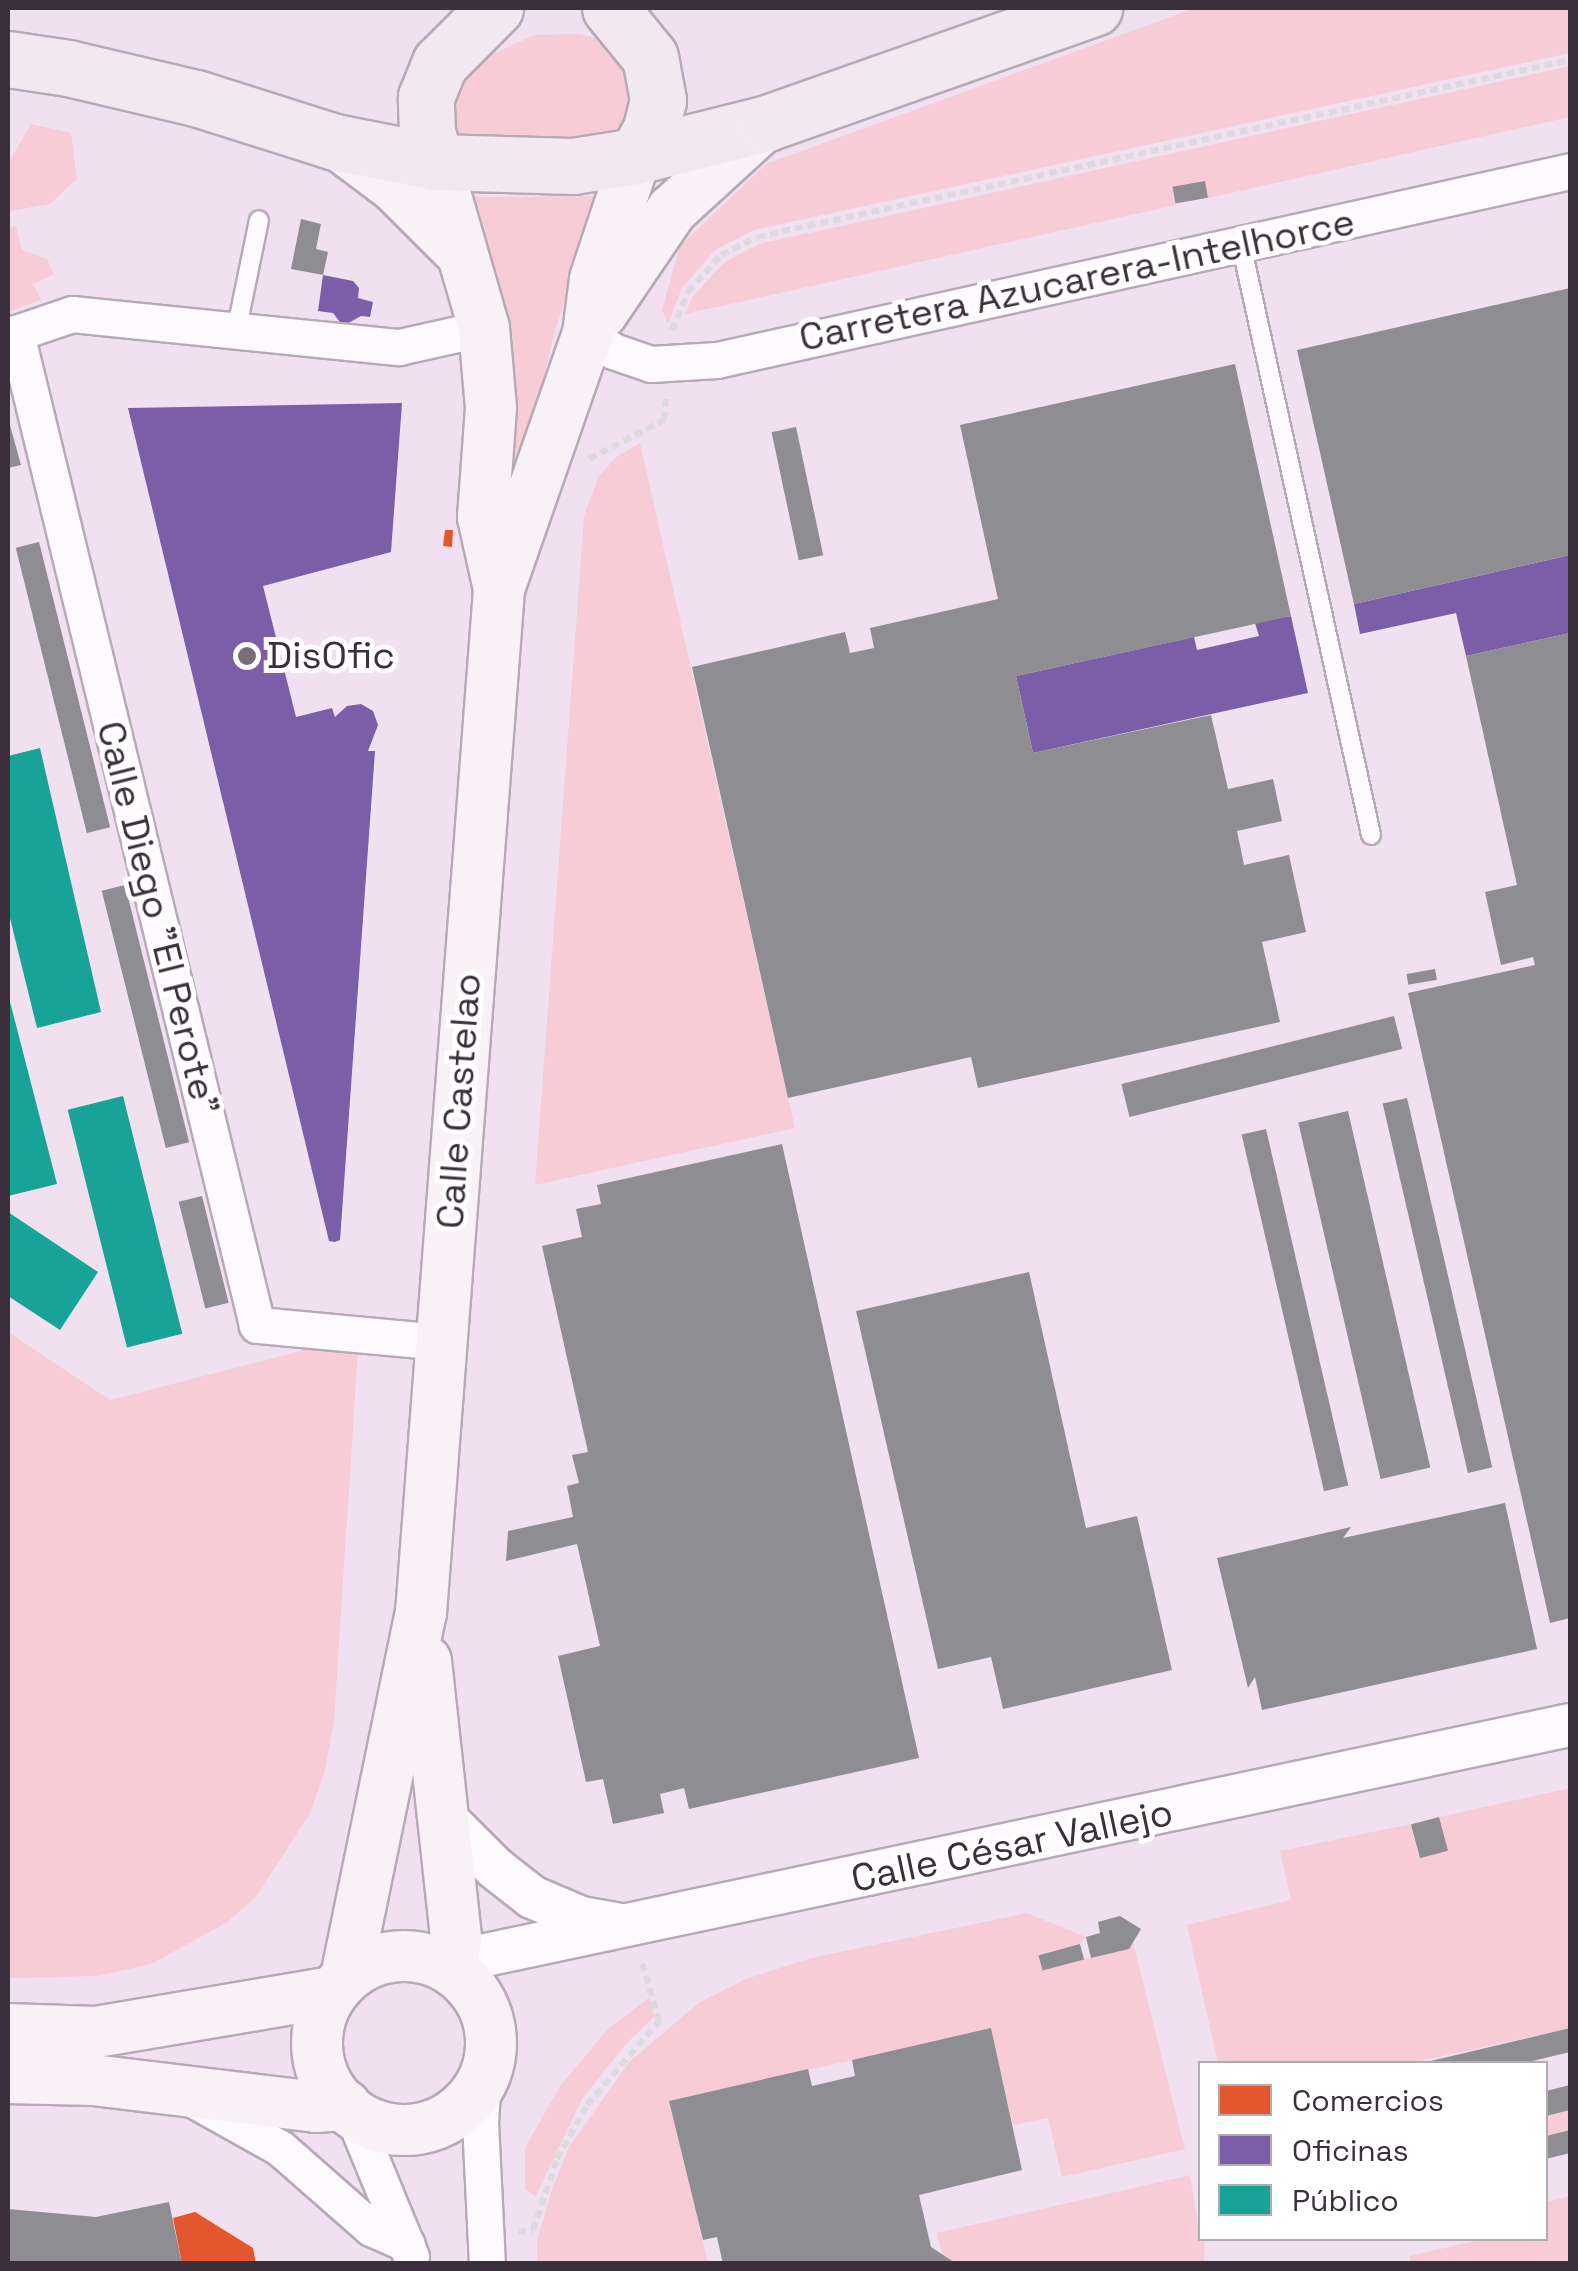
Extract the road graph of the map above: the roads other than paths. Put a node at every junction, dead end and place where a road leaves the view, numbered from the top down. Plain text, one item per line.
1 (495, 8) edge
2 (610, 8) edge
3 (1094, 8) edge
4 (8, 60) edge
5 (767, 123) junction
6 (335, 142) junction
7 (636, 156) junction
8 (436, 162) junction
9 (1570, 171) edge
10 (259, 220) dead end
11 (1241, 244) junction
12 (463, 256) junction
13 (484, 328) junction
14 (236, 332) junction
15 (588, 334) junction
16 (499, 589) junction
17 (1371, 836) dead end
18 (441, 1342) junction
19 (421, 1613) junction
20 (1570, 1725) edge
21 (444, 1816) junction
22 (632, 1926) junction
23 (455, 1971) junction
24 (339, 1984) junction
25 (8, 2029) edge
26 (8, 2078) edge
27 (483, 2079) junction
28 (174, 2089) junction
29 (349, 2110) junction
30 (487, 2249) edge
31 (411, 2254) edge

1 - 8 main road
2 - 7 main road
3 - 5 main road
4 - 6 main road
5 - 7 main road
5 - 15 main road
6 - 8 main road
6 - 12 main road
7 - 8 main road
7 - 15 main road, Calle Castelao
8 - 12 main road, Calle Castelao
9 - 11 street, Carretera Azucarera-Intelhorce
10 - 14 lane
11 - 15 street, Carretera Azucarera-Intelhorce
11 - 17 lane
12 - 13 main road, Calle Castelao
13 - 14 street
13 - 16 main road, Calle Castelao
14 - 18 street, Calle Diego "El Perote"
15 - 16 main road, Calle Castelao
16 - 18 main road, Calle Castelao
18 - 19 main road, Calle Castelao
19 - 21 main road, Calle Castelao
19 - 24 main road, Calle Castelao
20 - 22 street, Calle César Vallejo
21 - 22 street
21 - 23 main road, Calle Castelao
22 - 23 street, Calle César Vallejo
23 - 24 main road
23 - 27 main road
24 - 25 main road
24 - 29 main road
26 - 28 main road
27 - 29 main road
27 - 30 street
28 - 29 main road
28 - 31 street
29 - 31 street

